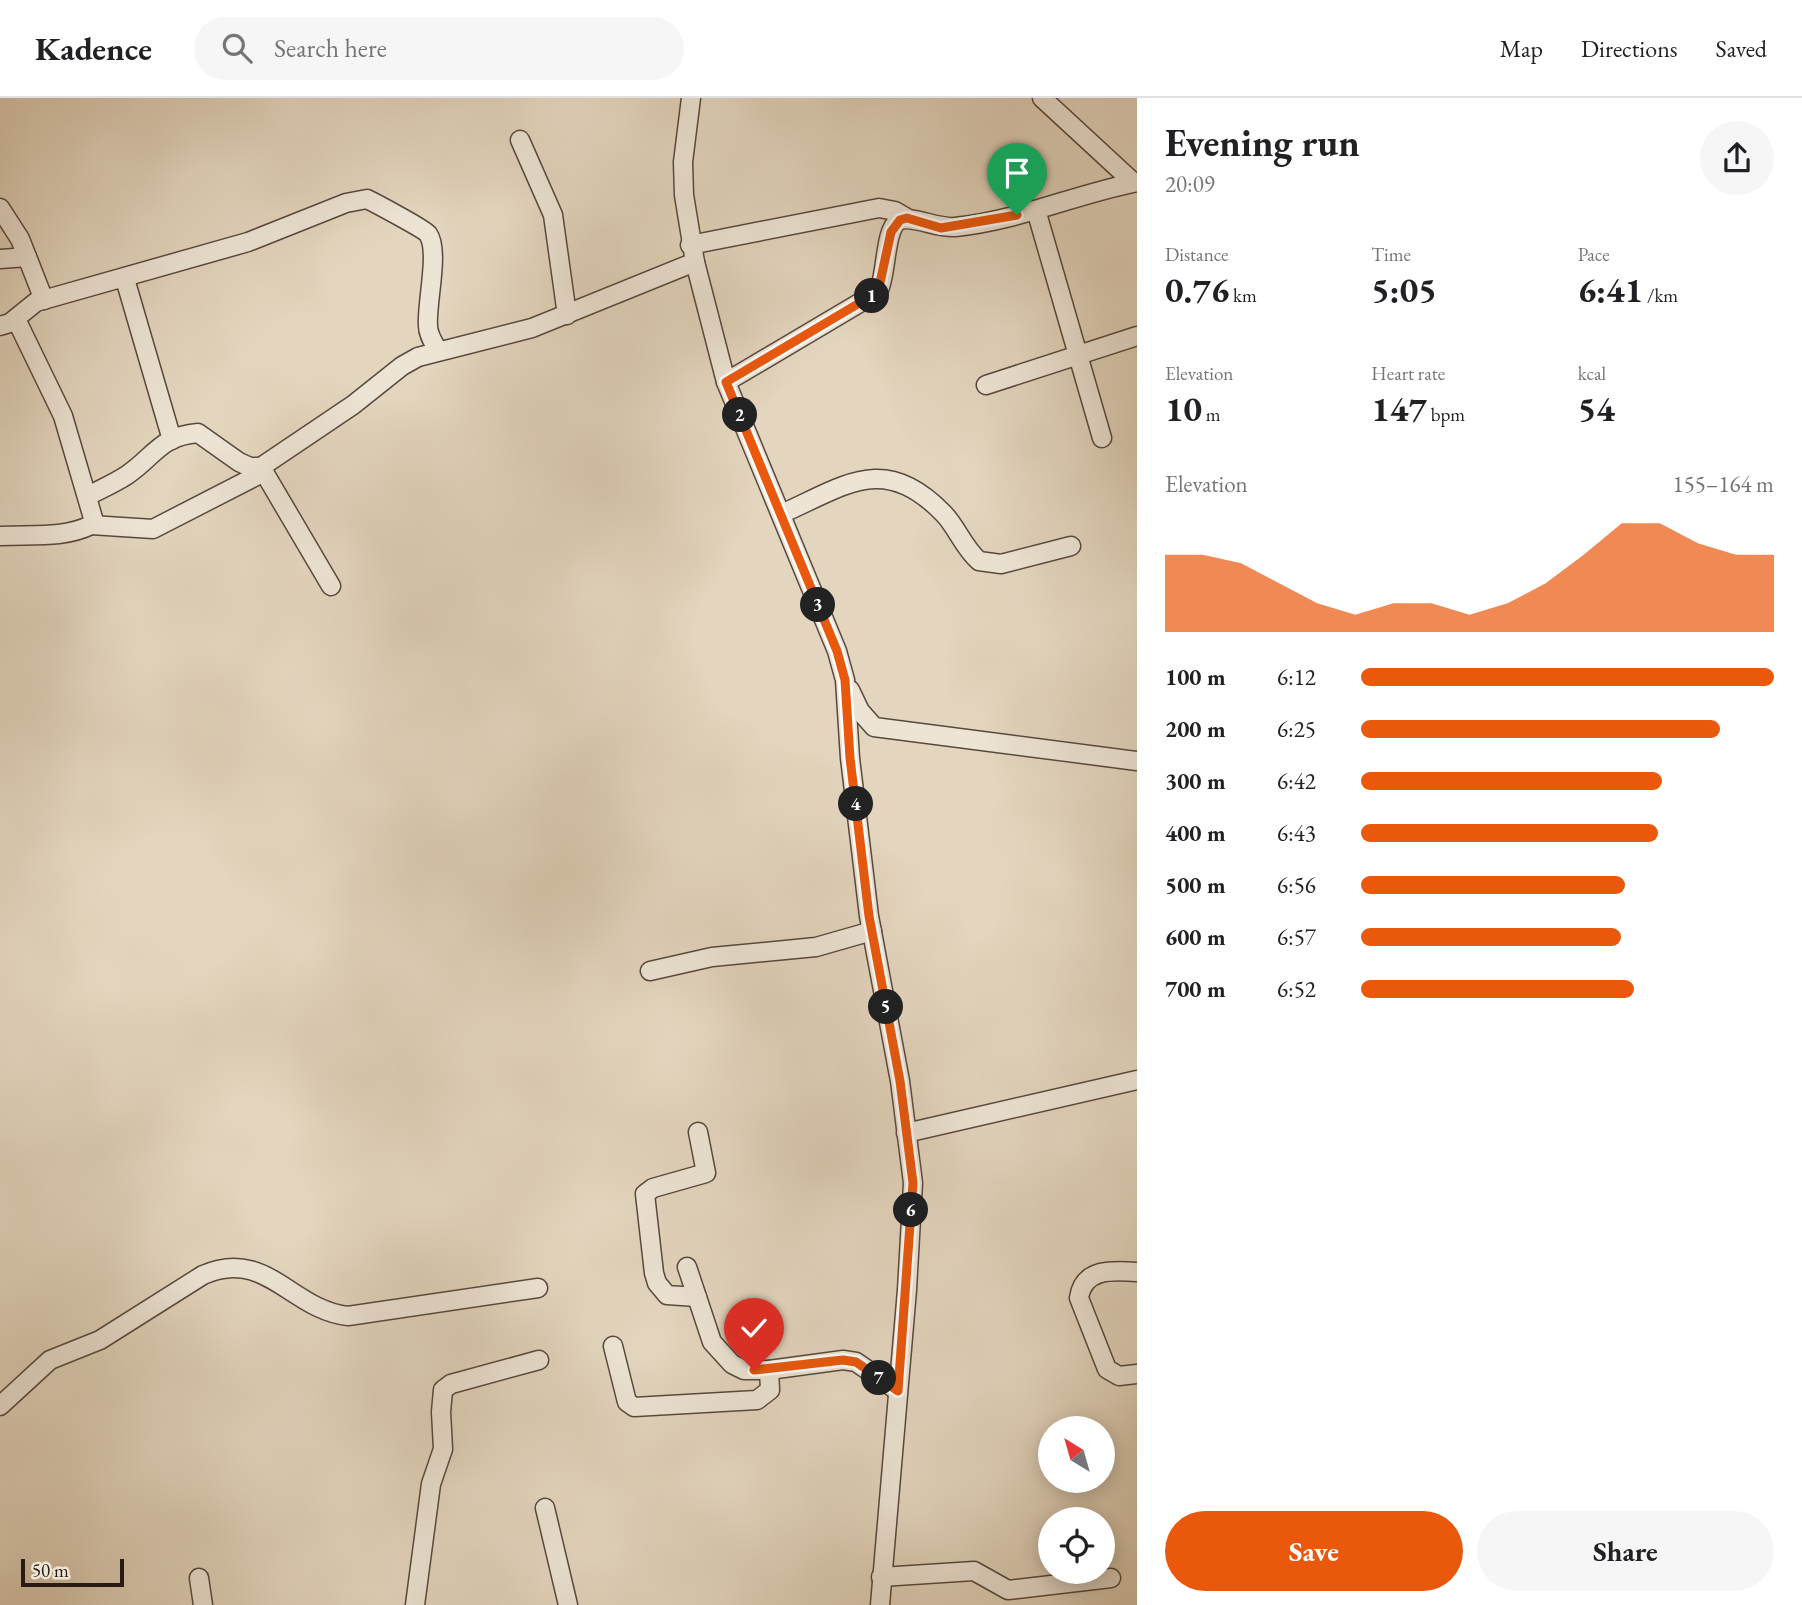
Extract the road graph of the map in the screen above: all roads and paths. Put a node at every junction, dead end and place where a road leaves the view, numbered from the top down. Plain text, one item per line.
1 (691, 98) edge
2 (1042, 98) edge
3 (520, 140) dead end
4 (1135, 182) edge
5 (0, 208) edge
6 (1036, 209) junction
7 (907, 218) junction
8 (693, 253) junction
9 (27, 257) junction
10 (0, 259) edge
11 (125, 279) junction
12 (44, 300) junction
13 (560, 317) junction
14 (8, 322) edge
15 (1137, 336) edge
16 (438, 351) junction
17 (1078, 355) junction
18 (726, 382) junction
19 (986, 385) dead end
20 (1102, 438) dead end
21 (172, 440) junction
22 (262, 469) junction
23 (88, 496) junction
24 (781, 514) junction
25 (91, 525) junction
26 (0, 536) edge
27 (1071, 546) dead end
28 (331, 586) dead end
29 (845, 680) junction
30 (1137, 761) edge
31 (872, 932) junction
32 (650, 971) dead end
33 (1137, 1080) edge
34 (698, 1132) dead end
35 (906, 1133) junction
36 (687, 1267) dead end
37 (1137, 1272) edge
38 (538, 1289) dead end
39 (697, 1297) junction
40 (613, 1346) dead end
41 (539, 1360) dead end
42 (769, 1370) junction
43 (1137, 1374) edge
44 (898, 1391) junction
45 (0, 1406) edge
46 (545, 1508) dead end
47 (881, 1577) junction
48 (199, 1578) dead end
49 (1059, 1584) edge
50 (203, 1605) edge
51 (415, 1605) edge
52 (568, 1605) edge
53 (880, 1605) edge

1 - 8 street
2 - 4 street
3 - 13 street
4 - 6 street
5 - 9 street
6 - 7 street
6 - 17 street
7 - 8 street
7 - 18 street
8 - 13 street
8 - 18 street
9 - 10 street
9 - 12 street
11 - 12 street
11 - 16 street
11 - 21 street
12 - 14 street
13 - 16 street
14 - 23 street
15 - 17 street
16 - 22 street
17 - 19 street
17 - 20 street
18 - 24 street
21 - 22 street
21 - 23 street
22 - 25 street
22 - 28 street
23 - 25 street
24 - 27 street
24 - 29 street
25 - 26 street
29 - 30 street
29 - 31 street
31 - 32 street
31 - 35 street
33 - 35 street
34 - 39 street
35 - 44 street
36 - 39 street
37 - 43 street
38 - 45 street
39 - 42 street
40 - 42 street
41 - 51 street
42 - 44 street
44 - 47 street
46 - 52 street
47 - 49 street
47 - 53 street
48 - 50 street

